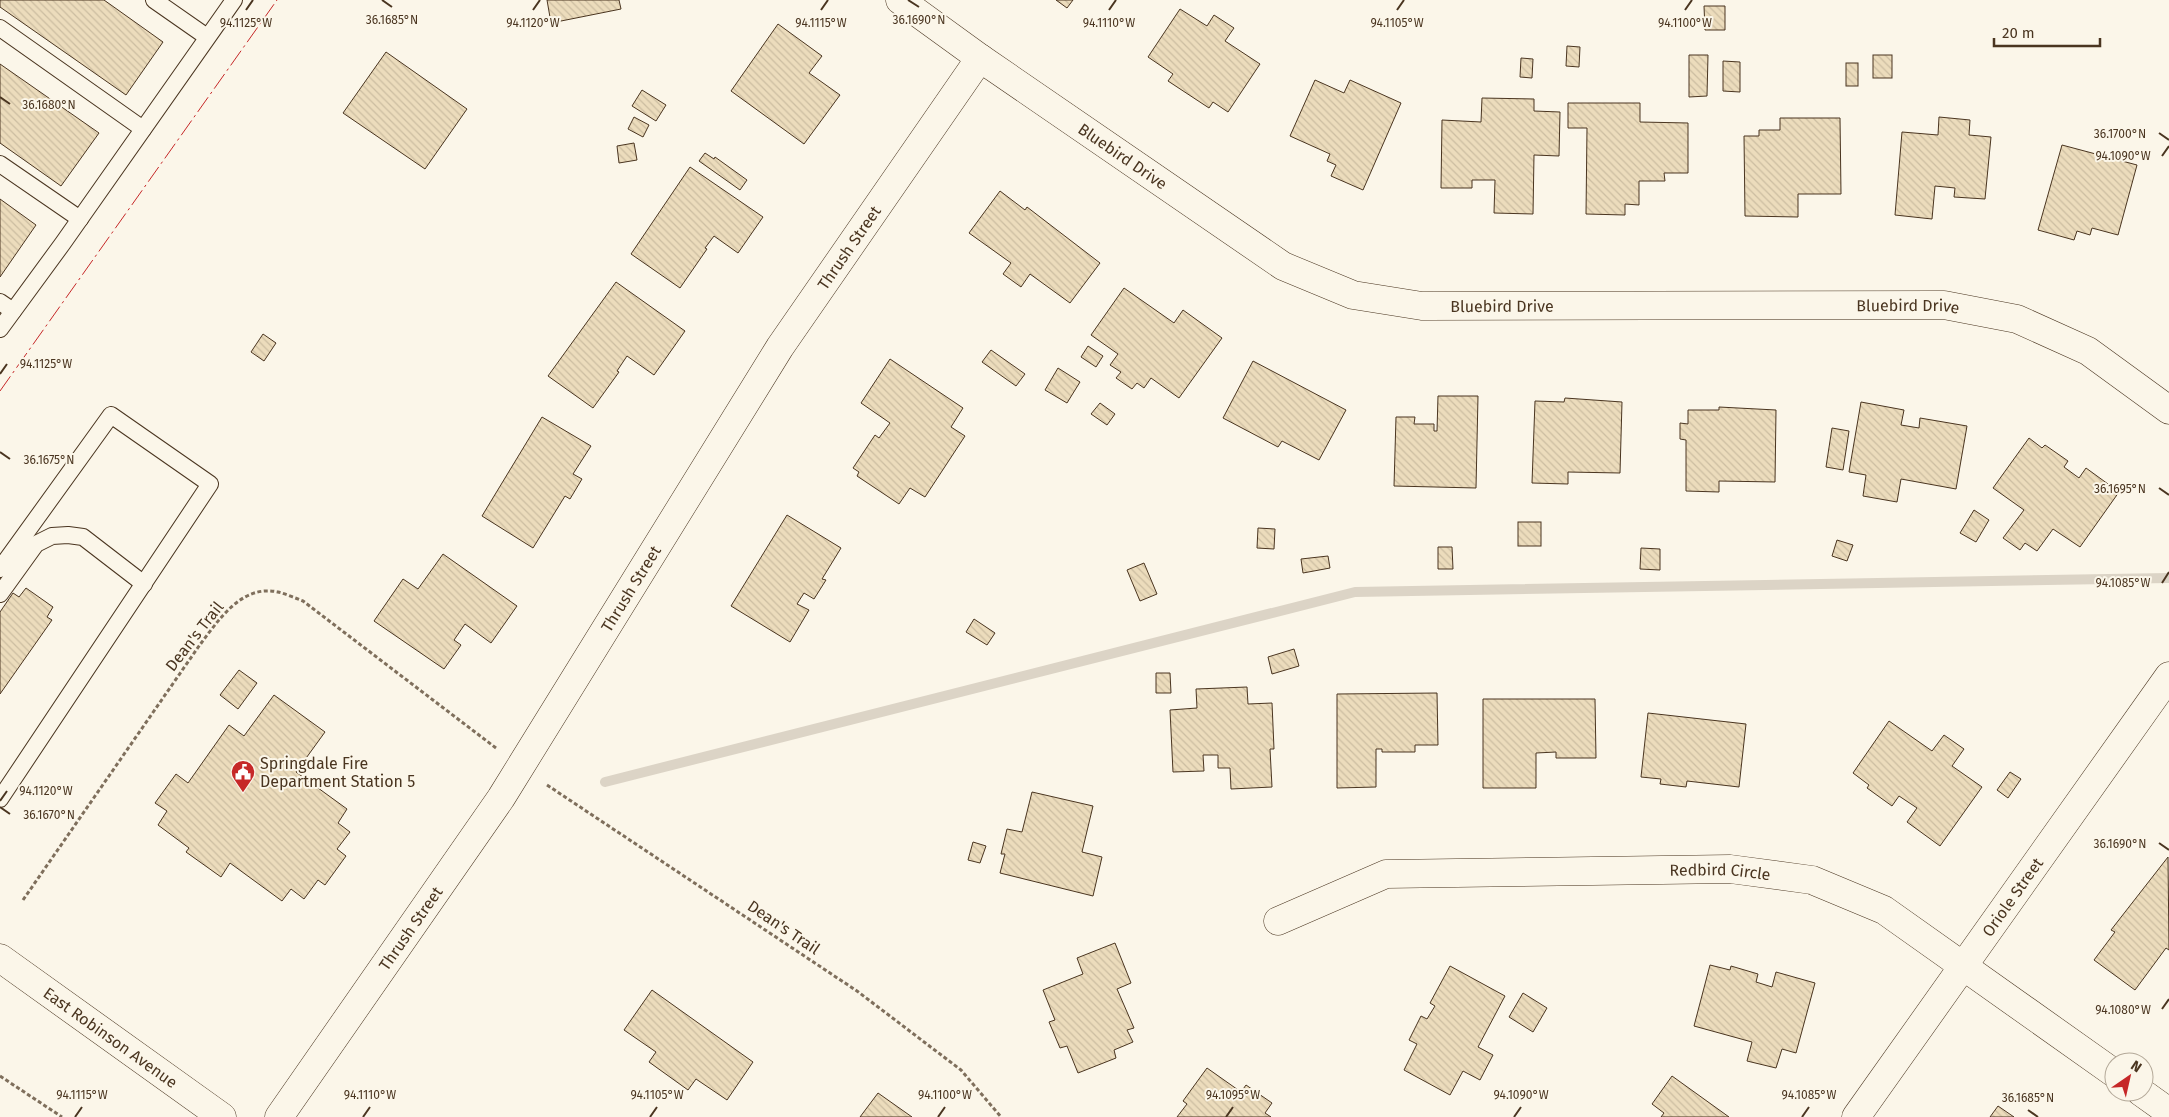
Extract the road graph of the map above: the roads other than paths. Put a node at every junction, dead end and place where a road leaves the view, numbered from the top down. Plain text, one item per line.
1 (154, 0) edge
2 (234, 0) edge
3 (900, 0) edge
4 (0, 28) edge
5 (207, 38) junction
6 (980, 58) junction
7 (143, 129) junction
8 (0, 164) edge
9 (80, 219) junction
10 (6, 307) edge
11 (0, 328) edge
12 (2169, 410) edge
13 (0, 570) edge
14 (144, 584) junction
15 (0, 594) edge
16 (2169, 676) edge
17 (1, 795) edge
18 (1278, 921) dead end
19 (0, 958) edge
20 (1962, 966) junction
21 (2104, 1066) edge
22 (2154, 1101) edge
23 (2169, 1112) edge
24 (222, 1117) edge
25 (278, 1117) edge
26 (1856, 1117) edge

1 - 5 lane
2 - 5 lane
3 - 6 main road, Bluebird Drive
4 - 7 lane
5 - 7 lane
6 - 12 main road, Bluebird Drive
6 - 25 main road, Thrush Street
7 - 9 lane
8 - 9 lane
9 - 10 lane
10 - 11 lane
13 - 14 lane
14 - 15 lane
14 - 17 lane
16 - 20 main road, Oriole Street
18 - 20 main road, Redbird Circle
19 - 24 main road, East Robinson Avenue
20 - 21 main road, Redbird Circle
20 - 26 main road, Oriole Street
22 - 23 main road

